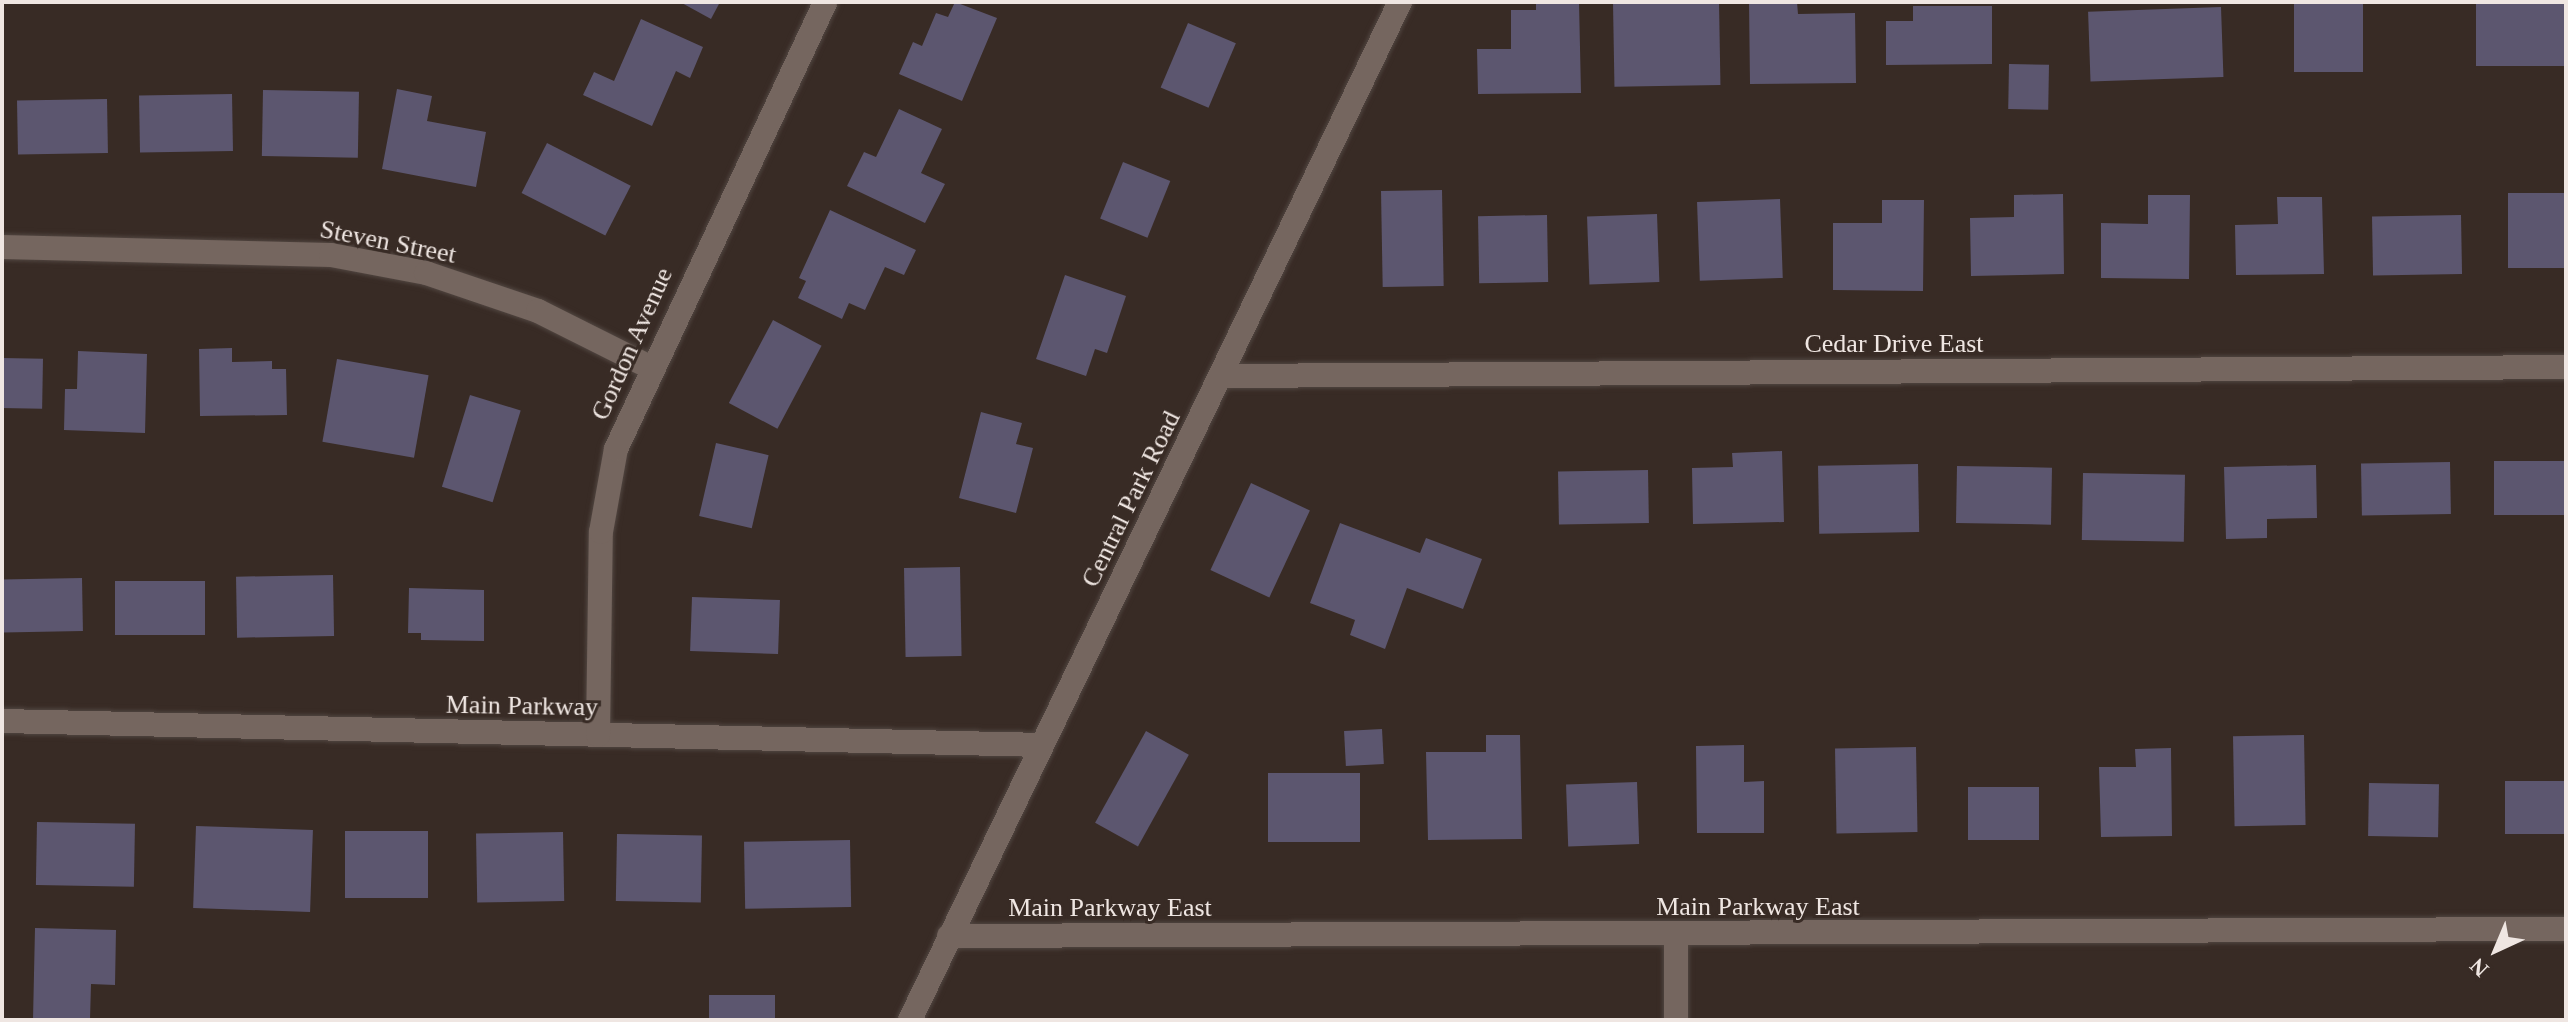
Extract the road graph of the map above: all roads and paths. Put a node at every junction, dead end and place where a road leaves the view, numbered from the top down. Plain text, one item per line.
1 (825, 2) edge
2 (1400, 2) edge
3 (2, 247) edge
4 (650, 367) junction
5 (2566, 367) edge
6 (1223, 376) junction
7 (2, 721) edge
8 (598, 735) junction
9 (1041, 745) junction
10 (2566, 929) edge
11 (1676, 935) junction
12 (949, 936) junction
13 (910, 1020) edge
14 (1676, 1020) edge

1 - 4 street, Gordon Avenue
2 - 6 street, Central Park Road
3 - 4 street, Steven Street
4 - 8 street, Gordon Avenue
5 - 6 street, Cedar Drive East
6 - 9 street, Central Park Road
7 - 8 street, Main Parkway
8 - 9 street, Main Parkway
9 - 12 street, Central Park Road
10 - 11 street, Main Parkway East
11 - 12 street, Main Parkway East
11 - 14 street
12 - 13 street, Central Park Road

